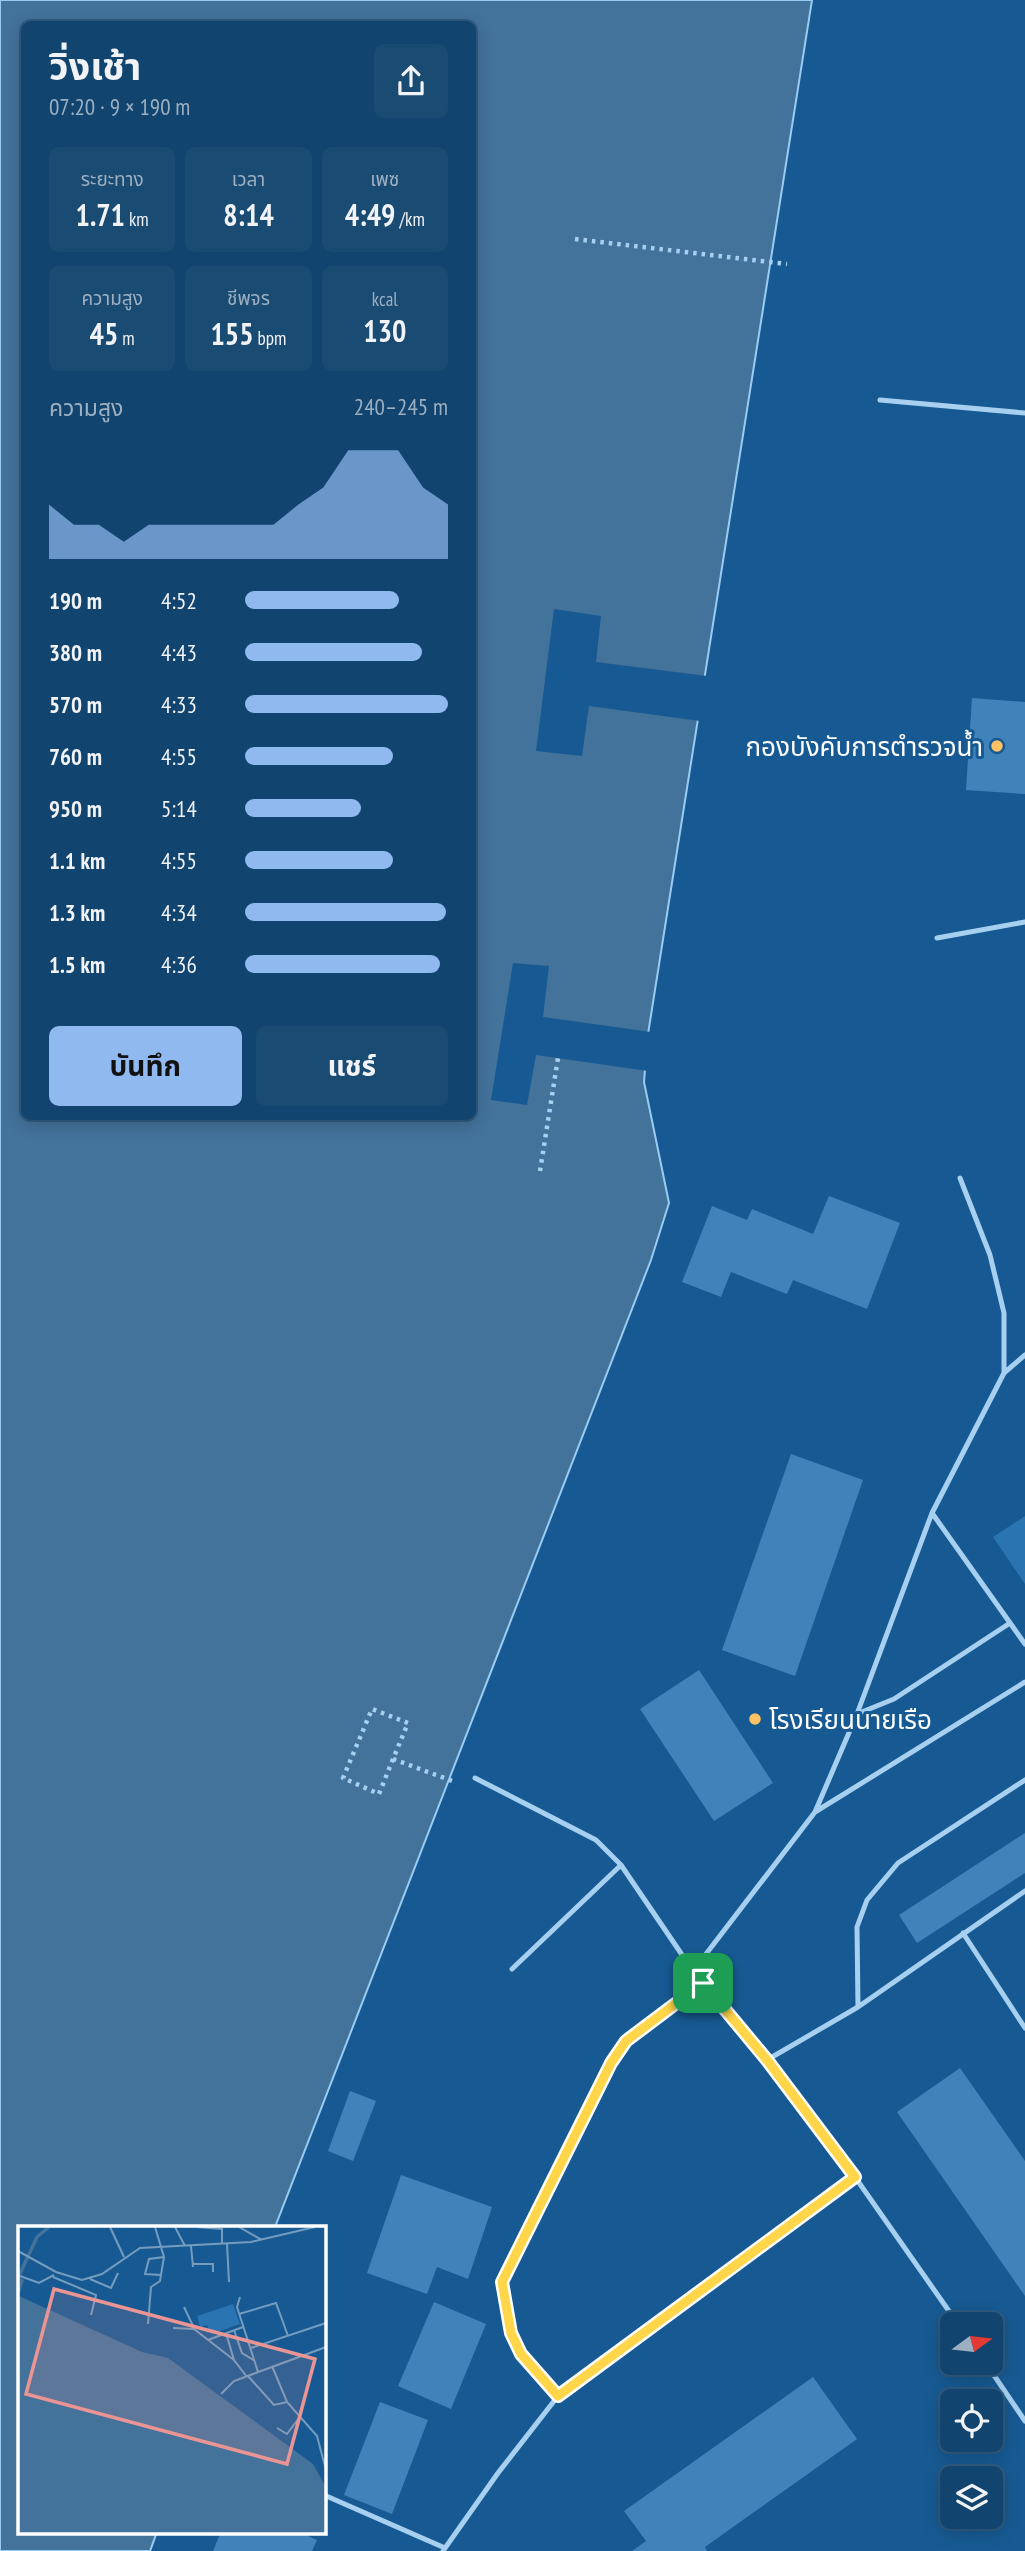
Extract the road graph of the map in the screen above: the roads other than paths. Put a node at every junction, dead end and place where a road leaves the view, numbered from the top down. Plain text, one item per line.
1 (880, 400) dead end
2 (1025, 413) edge
3 (1025, 922) edge
4 (937, 938) dead end
5 (960, 1178) dead end
6 (1025, 1355) edge
7 (1004, 1373) junction
8 (932, 1513) junction
9 (1010, 1623) junction
10 (1025, 1644) edge
11 (1025, 1682) edge
12 (857, 1714) junction
13 (475, 1778) dead end
14 (1025, 1780) edge
15 (815, 1812) junction
16 (621, 1866) junction
17 (1025, 1891) edge
18 (963, 1933) junction
19 (512, 1969) dead end
20 (693, 1970) junction
21 (703, 1983) junction
22 (858, 2007) junction
23 (1025, 2028) edge
24 (767, 2060) junction
25 (855, 2177) junction
26 (950, 2312) edge
27 (994, 2375) edge
28 (558, 2396) junction
29 (1025, 2421) edge
30 (326, 2496) edge
31 (444, 2550) edge

1 - 2 lane
3 - 4 lane
5 - 7 lane
6 - 7 lane
7 - 8 lane
8 - 9 lane
8 - 12 lane
9 - 10 lane
9 - 12 lane
11 - 15 lane
12 - 15 lane
13 - 16 lane
14 - 22 lane
15 - 20 lane
16 - 19 lane
16 - 20 lane
17 - 18 lane
18 - 22 lane
18 - 23 lane
20 - 21 lane
21 - 24 lane
21 - 28 lane
22 - 24 lane
24 - 25 lane
25 - 26 lane
25 - 28 lane
27 - 29 lane
28 - 31 lane
30 - 31 lane

